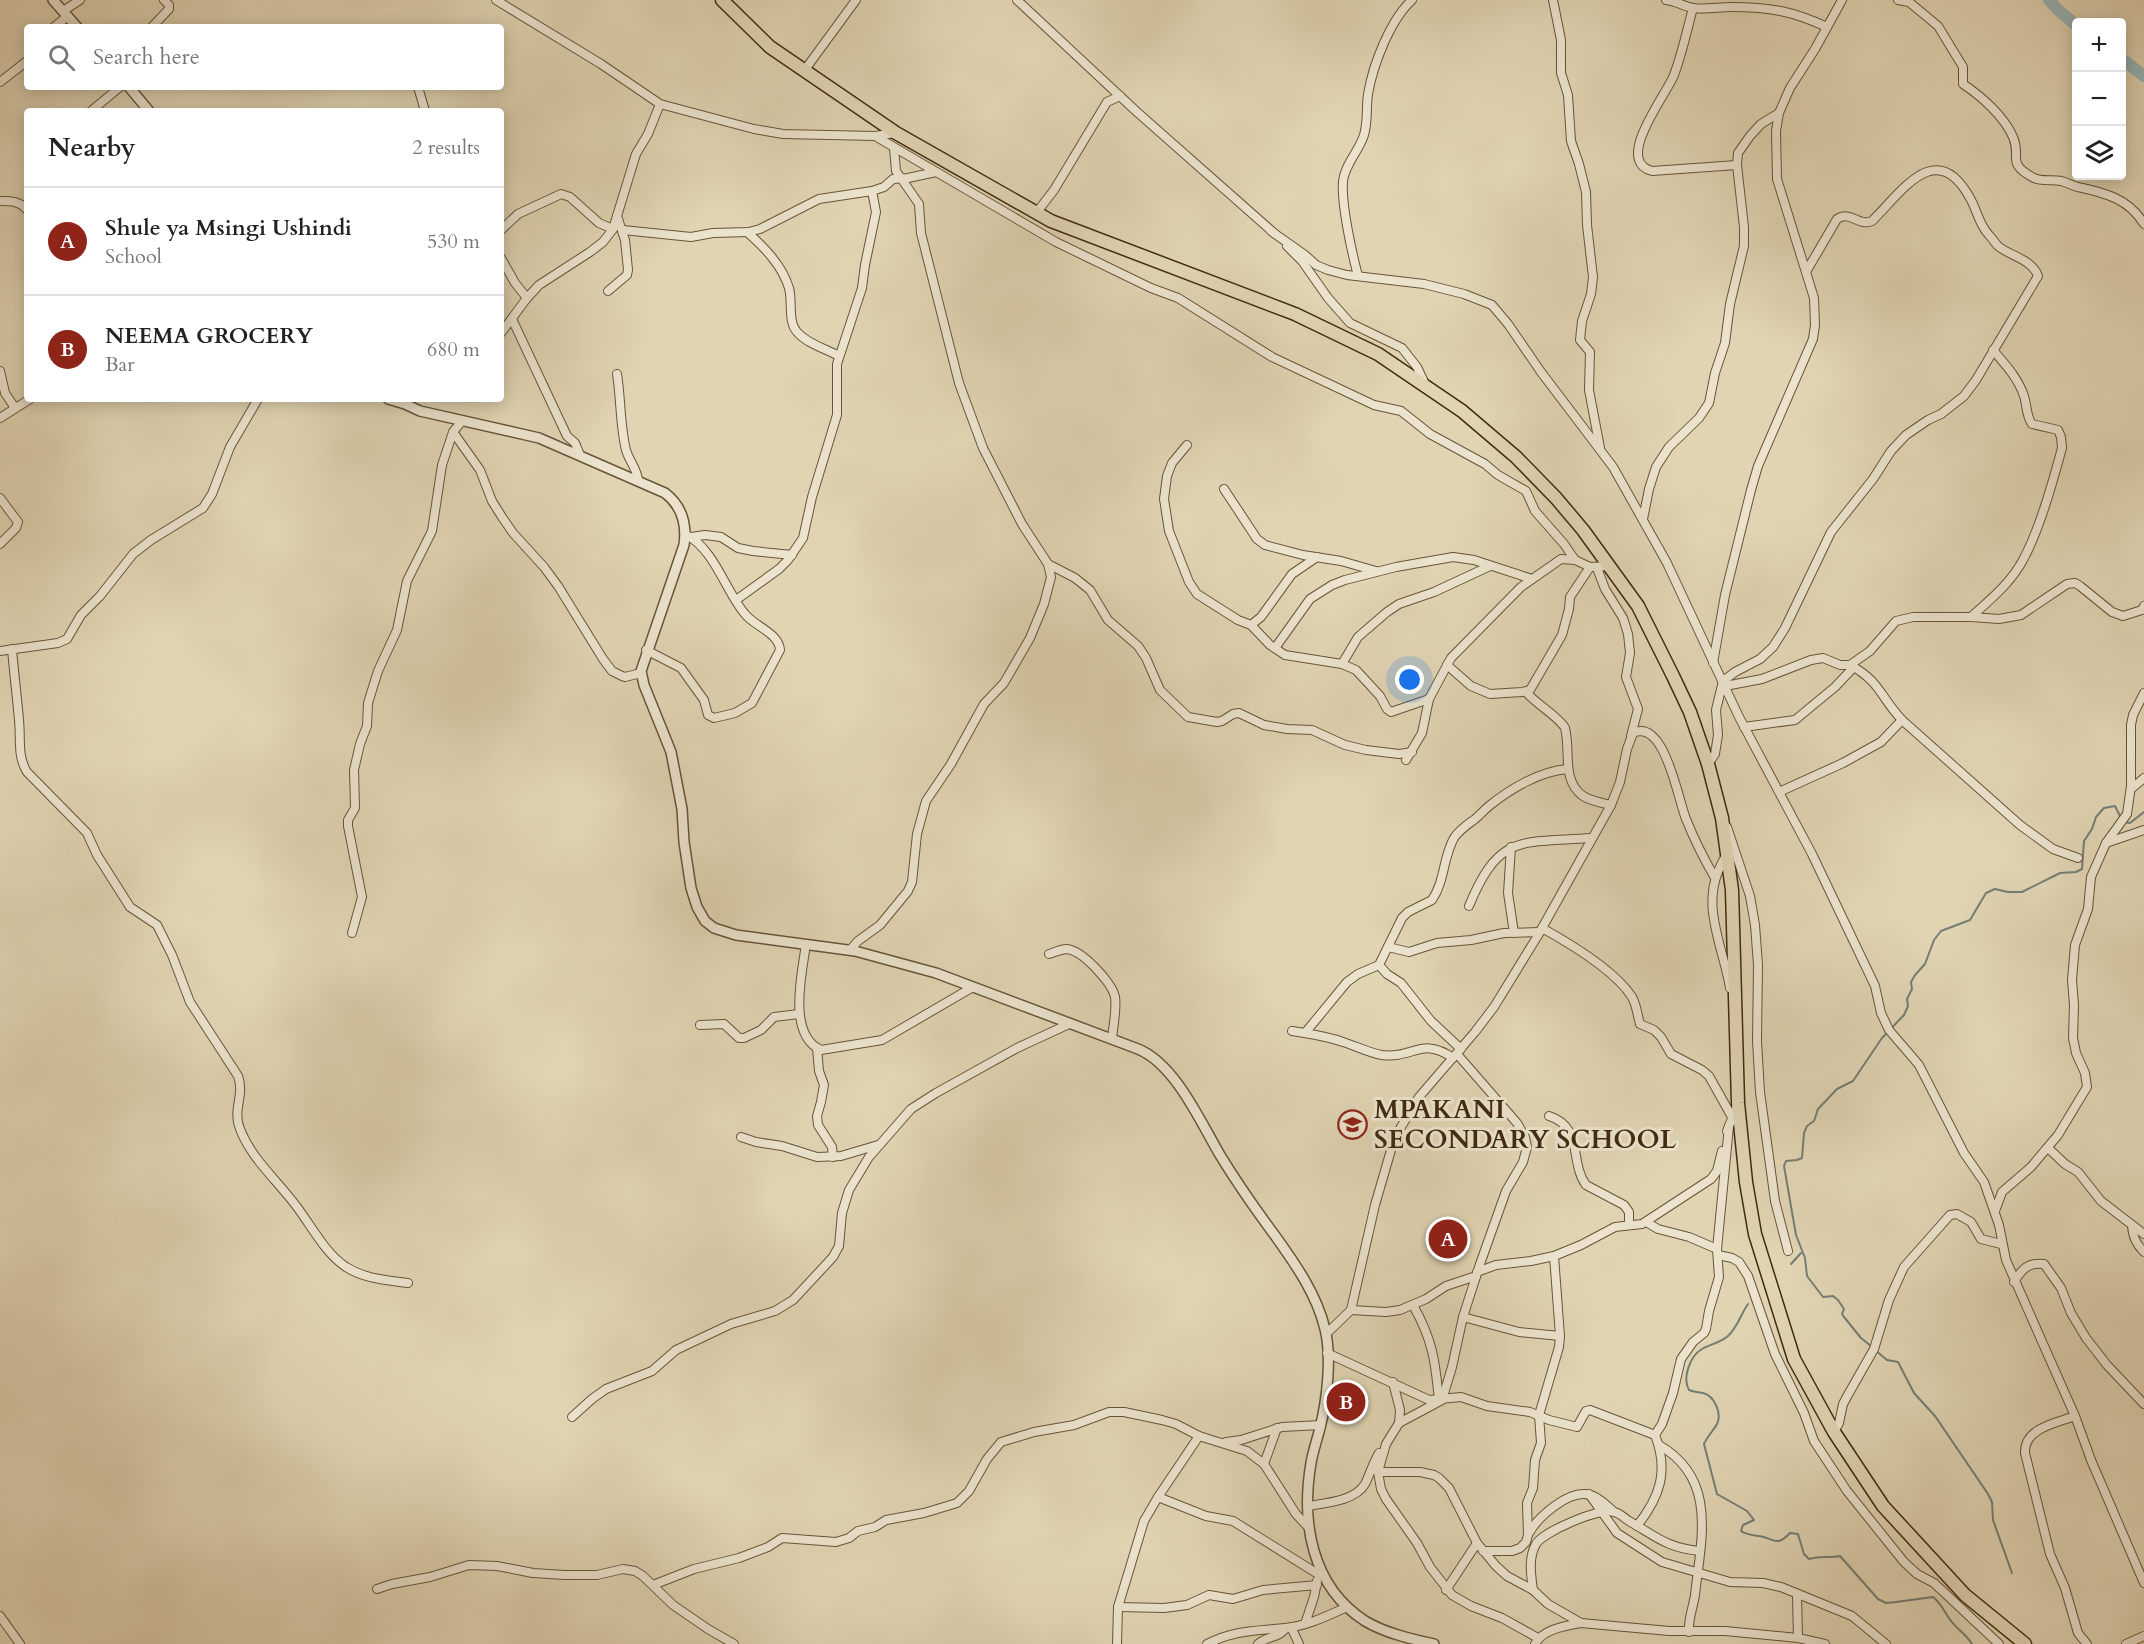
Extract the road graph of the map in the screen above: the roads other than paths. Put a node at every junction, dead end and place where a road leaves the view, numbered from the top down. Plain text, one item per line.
1 (52, 0) edge
2 (80, 0) edge
3 (164, 0) edge
4 (496, 0) edge
5 (722, 0) edge
6 (855, 0) edge
7 (1017, 0) edge
8 (1412, 0) edge
9 (1553, 0) edge
10 (1666, 0) edge
11 (1842, 0) edge
12 (1898, 0) edge
13 (1693, 8) junction
14 (66, 14) junction
15 (57, 24) edge
16 (74, 24) edge
17 (155, 24) edge
18 (1827, 27) junction
19 (24, 63) edge
20 (804, 71) junction
21 (0, 82) edge
22 (116, 90) edge
23 (132, 90) edge
24 (419, 90) edge
25 (1120, 96) junction
26 (660, 104) junction
27 (95, 108) edge
28 (146, 108) edge
29 (424, 108) edge
30 (1779, 113) junction
31 (896, 133) junction
32 (875, 136) junction
33 (894, 148) junction
34 (1737, 165) junction
35 (936, 172) junction
36 (901, 179) junction
37 (872, 191) junction
38 (0, 201) edge
39 (24, 207) edge
40 (1037, 212) junction
41 (617, 216) junction
42 (2144, 224) edge
43 (504, 227) edge
44 (613, 229) junction
45 (623, 230) junction
46 (1271, 231) junction
47 (747, 232) junction
48 (504, 264) edge
49 (1806, 272) junction
50 (1358, 276) junction
51 (608, 291) dead end
52 (527, 298) junction
53 (512, 319) junction
54 (504, 329) edge
55 (1993, 350) junction
56 (839, 356) junction
57 (0, 371) edge
58 (617, 374) dead end
59 (1426, 386) junction
60 (25, 402) edge
61 (256, 402) edge
62 (399, 402) edge
63 (15, 408) junction
64 (0, 418) edge
65 (462, 421) junction
66 (453, 432) junction
67 (1187, 445) dead end
68 (1600, 450) junction
69 (580, 454) junction
70 (638, 481) junction
71 (1224, 489) dead end
72 (0, 498) edge
73 (1642, 519) junction
74 (685, 529) junction
75 (691, 537) junction
76 (0, 544) edge
77 (792, 555) junction
78 (1317, 557) junction
79 (1575, 560) junction
80 (1048, 564) junction
81 (1490, 566) junction
82 (1610, 566) junction
83 (1593, 567) junction
84 (1378, 572) junction
85 (1532, 579) junction
86 (736, 600) junction
87 (2143, 608) edge
88 (1971, 617) junction
89 (2144, 620) edge
90 (1251, 625) junction
91 (1275, 648) junction
92 (12, 649) junction
93 (646, 650) junction
94 (0, 651) edge
95 (1713, 663) junction
96 (1342, 664) junction
97 (1447, 665) junction
98 (1852, 666) junction
99 (641, 673) junction
100 (1724, 684) junction
101 (1526, 692) junction
102 (2144, 693) edge
103 (1429, 699) junction
104 (1902, 720) junction
105 (1744, 727) junction
106 (1631, 738) junction
107 (1412, 752) junction
108 (1406, 760) dead end
109 (1708, 764) junction
110 (1568, 769) junction
111 (2144, 778) edge
112 (2131, 789) junction
113 (1779, 792) junction
114 (1611, 806) junction
115 (1722, 818) junction
116 (2144, 830) edge
117 (1591, 838) dead end
118 (2106, 843) junction
119 (1511, 848) junction
120 (1728, 853) junction
121 (2078, 858) dead end
122 (1715, 878) junction
123 (1469, 906) dead end
124 (1541, 930) junction
125 (352, 933) dead end
126 (1514, 933) junction
127 (806, 944) junction
128 (1388, 947) junction
129 (850, 950) junction
130 (1049, 954) dead end
131 (1379, 965) junction
132 (973, 987) junction
133 (799, 1014) junction
134 (1736, 1019) junction
135 (1069, 1024) junction
136 (700, 1025) dead end
137 (1292, 1031) dead end
138 (1305, 1033) junction
139 (1112, 1039) junction
140 (817, 1048) junction
141 (1457, 1054) junction
142 (1738, 1103) junction
143 (1549, 1116) dead end
144 (1732, 1117) junction
145 (1729, 1126) junction
146 (741, 1137) dead end
147 (880, 1144) junction
148 (2048, 1148) junction
149 (833, 1157) junction
150 (1995, 1212) junction
151 (1646, 1222) junction
152 (1629, 1225) junction
153 (2132, 1226) junction
154 (2144, 1234) edge
155 (2001, 1244) junction
156 (1788, 1251) dead end
157 (1718, 1252) junction
158 (2144, 1252) edge
159 (1554, 1256) junction
160 (1477, 1274) junction
161 (2014, 1282) junction
162 (408, 1283) dead end
163 (1413, 1305) junction
164 (1351, 1310) junction
165 (1463, 1317) junction
166 (1326, 1334) junction
167 (1560, 1336) junction
168 (1328, 1353) junction
169 (1393, 1382) junction
170 (1440, 1400) junction
171 (2144, 1404) edge
172 (1539, 1416) junction
173 (2075, 1416) junction
174 (572, 1417) dead end
175 (1399, 1423) junction
176 (1321, 1425) junction
177 (1277, 1428) junction
178 (1834, 1432) junction
179 (1655, 1435) junction
180 (1199, 1436) junction
181 (1220, 1443) junction
182 (1386, 1444) junction
183 (1659, 1444) junction
184 (1264, 1464) junction
185 (1378, 1472) junction
186 (1589, 1494) junction
187 (1158, 1497) junction
188 (1308, 1506) junction
189 (1613, 1511) junction
190 (1600, 1512) junction
191 (1637, 1526) junction
192 (1308, 1527) junction
193 (1528, 1535) junction
194 (1477, 1543) junction
195 (1483, 1551) junction
196 (1700, 1551) junction
197 (1319, 1570) junction
198 (1696, 1572) junction
199 (2144, 1583) edge
200 (653, 1585) junction
201 (1317, 1585) junction
202 (377, 1589) dead end
203 (1446, 1590) junction
204 (1533, 1590) junction
205 (1797, 1595) junction
206 (1118, 1607) junction
207 (1347, 1607) junction
208 (0, 1616) edge
209 (1581, 1623) junction
210 (1305, 1624) junction
211 (1288, 1628) junction
212 (1689, 1632) junction
213 (2144, 1636) edge
214 (1798, 1638) junction
215 (1536, 1641) edge
216 (1421, 1643) edge
217 (20, 1644) edge
218 (734, 1644) edge
219 (1117, 1644) edge
220 (1207, 1644) edge
221 (1258, 1644) edge
222 (1299, 1644) edge
223 (1434, 1644) edge
224 (1825, 1644) edge
225 (1886, 1644) edge
226 (1999, 1644) edge
227 (2025, 1644) edge
228 (2087, 1644) edge
229 (2126, 1644) edge

1 - 14 street
2 - 14 street
3 - 17 street
4 - 26 street
5 - 20 highway
6 - 20 street
7 - 25 street
8 - 50 street
9 - 68 street
10 - 13 street
11 - 18 street
12 - 42 street
13 - 18 street
13 - 34 street
14 - 15 street
14 - 16 street
18 - 30 street
19 - 21 street
20 - 31 highway
22 - 27 street
23 - 28 street
24 - 29 street
25 - 40 street
25 - 46 street
26 - 32 street
26 - 41 street
30 - 34 street
30 - 49 street
31 - 32 street
31 - 40 highway
32 - 33 street
33 - 35 street
33 - 36 street
34 - 73 street
35 - 36 street
35 - 79 street
36 - 37 street
36 - 80 street
37 - 47 street
37 - 56 street
38 - 39 street
40 - 59 highway
41 - 44 street
41 - 45 street
43 - 44 street
44 - 52 street
45 - 47 street
45 - 51 street
46 - 50 street
46 - 59 street
47 - 56 street
48 - 52 street
49 - 55 street
49 - 95 street
50 - 68 street
52 - 53 street
53 - 54 street
53 - 69 street
55 - 88 street
55 - 100 street
56 - 77 street
57 - 63 street
58 - 70 street
59 - 82 highway
60 - 63 street
61 - 92 street
62 - 65 street
63 - 64 street
65 - 66 street
65 - 69 street
66 - 99 street
66 - 125 street
67 - 90 street
68 - 73 street
69 - 70 street
70 - 74 street
71 - 78 street
72 - 76 street
73 - 95 street
74 - 75 street
74 - 93 street
75 - 77 street
75 - 86 street
77 - 86 street
78 - 84 street
78 - 90 street
79 - 83 street
79 - 85 street
80 - 107 street
80 - 129 street
81 - 84 street
81 - 85 street
81 - 96 street
82 - 83 street
82 - 109 highway
83 - 101 street
83 - 106 street
84 - 91 street
85 - 97 street
86 - 93 street
87 - 88 street
87 - 89 street
88 - 98 street
90 - 91 street
91 - 96 street
92 - 94 street
92 - 162 street
93 - 99 street
95 - 100 street
96 - 103 street
97 - 101 street
97 - 103 street
98 - 100 street
98 - 104 street
98 - 105 street
99 - 127 street
100 - 105 street
100 - 109 street
101 - 110 street
102 - 112 street
103 - 107 street
104 - 113 street
104 - 121 street
105 - 113 street
106 - 114 street
106 - 122 street
107 - 108 street
109 - 115 highway
110 - 114 street
110 - 128 street
111 - 112 street
112 - 118 street
113 - 150 street
114 - 124 street
115 - 120 highway
115 - 156 street
116 - 118 street
117 - 119 street
118 - 148 street
119 - 123 street
119 - 126 street
120 - 122 street
120 - 134 highway
122 - 134 street
124 - 126 street
124 - 141 street
124 - 144 street
126 - 128 street
127 - 129 street
127 - 133 street
128 - 131 street
129 - 132 street
130 - 139 street
131 - 138 street
131 - 141 street
132 - 135 street
132 - 140 street
133 - 136 street
133 - 140 street
134 - 142 highway
135 - 139 street
135 - 147 street
137 - 138 street
138 - 141 street
139 - 166 street
140 - 149 street
141 - 160 street
141 - 164 street
142 - 144 street
142 - 178 highway
143 - 152 street
144 - 145 street
145 - 151 street
145 - 157 street
146 - 149 street
147 - 149 street
147 - 174 street
148 - 150 street
148 - 153 street
150 - 155 street
151 - 152 street
151 - 157 street
152 - 159 street
153 - 154 street
153 - 158 street
155 - 161 street
155 - 178 street
157 - 179 street
157 - 226 street
159 - 160 street
159 - 167 street
160 - 163 street
160 - 165 street
161 - 171 street
161 - 173 street
163 - 164 street
163 - 170 street
164 - 166 street
165 - 167 street
165 - 170 street
166 - 168 street
167 - 172 street
168 - 169 street
168 - 176 street
169 - 170 street
169 - 175 street
170 - 172 street
170 - 175 street
172 - 179 street
172 - 193 street
173 - 199 street
173 - 228 street
175 - 182 street
176 - 177 street
176 - 188 street
177 - 181 street
177 - 184 street
178 - 227 highway
179 - 183 street
180 - 181 street
180 - 187 street
180 - 200 street
181 - 184 street
182 - 185 street
182 - 188 street
183 - 191 street
183 - 196 street
184 - 192 street
185 - 194 street
185 - 203 street
186 - 189 street
186 - 190 street
186 - 193 street
187 - 197 street
187 - 206 street
188 - 192 street
189 - 190 street
189 - 191 street
190 - 198 street
190 - 204 street
191 - 196 street
192 - 197 street
193 - 195 street
194 - 195 street
194 - 203 street
195 - 204 street
196 - 198 street
197 - 201 street
197 - 207 street
198 - 205 street
198 - 212 street
200 - 202 street
200 - 218 street
201 - 206 street
201 - 210 street
203 - 215 street
204 - 209 street
205 - 214 street
205 - 225 street
206 - 219 street
207 - 210 street
207 - 216 street
208 - 217 street
209 - 212 street
209 - 215 street
210 - 211 street
211 - 220 street
211 - 221 street
211 - 222 street
212 - 214 street
213 - 229 street
214 - 224 street
216 - 223 street

